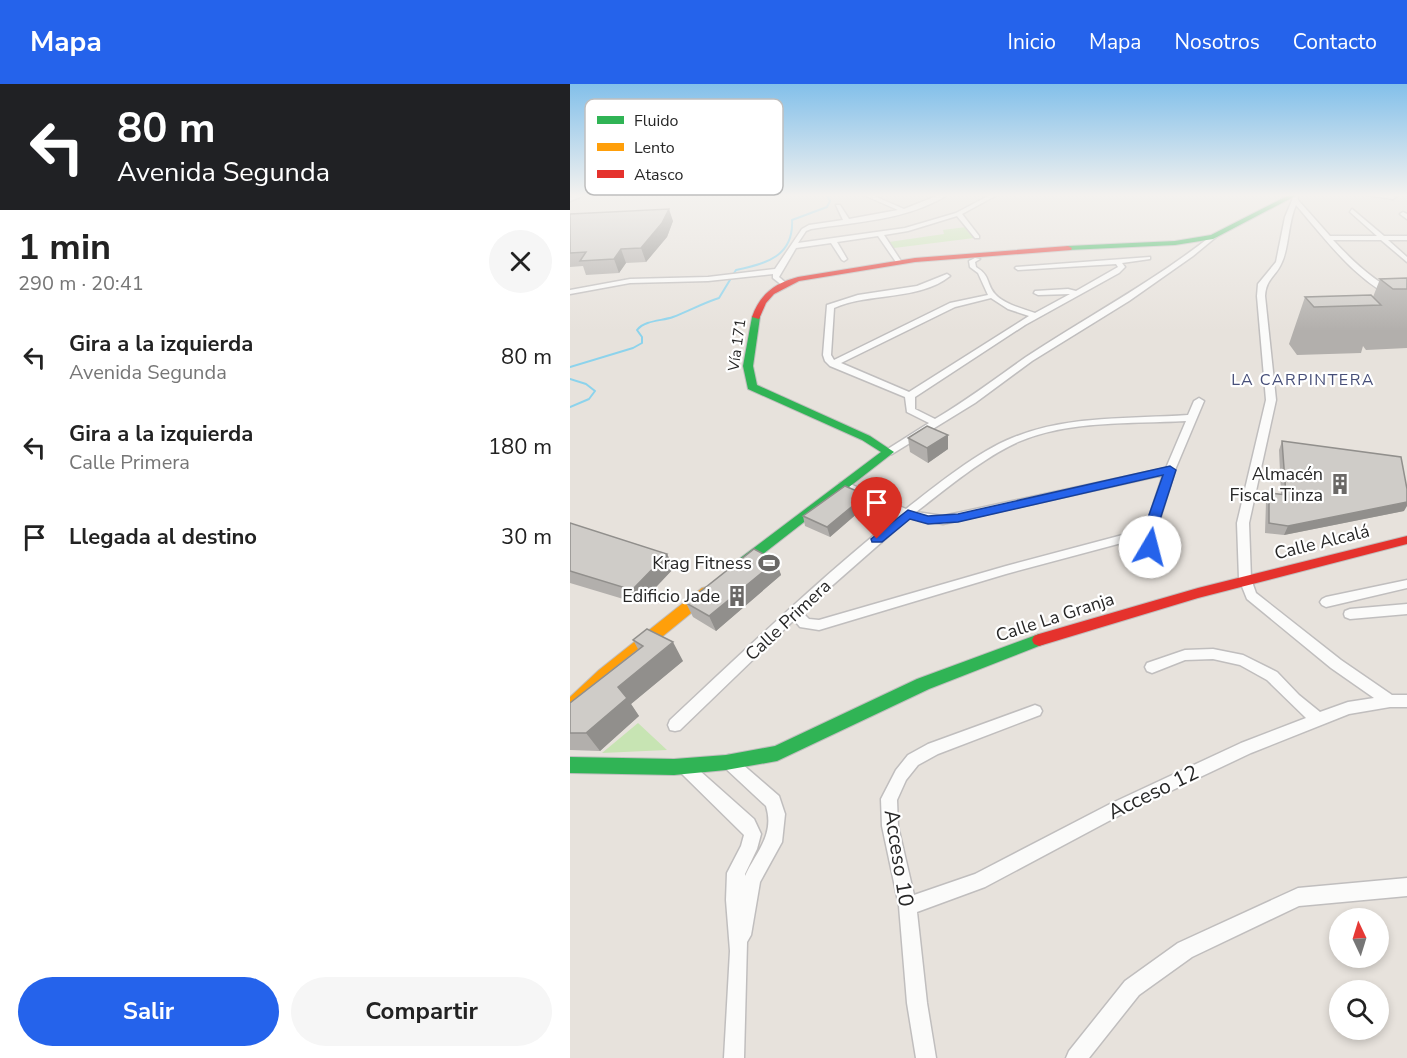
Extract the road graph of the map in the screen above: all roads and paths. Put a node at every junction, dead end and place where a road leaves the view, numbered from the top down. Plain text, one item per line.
1 (797, 240) edge
2 (837, 240) edge
3 (884, 240) edge
4 (1191, 240) edge
5 (1209, 240) edge
6 (1285, 240) edge
7 (1332, 240) edge
8 (1385, 240) edge
9 (833, 241) junction
10 (794, 246) junction
11 (976, 256) junction
12 (1148, 258) dead end
13 (844, 259) dead end
14 (1407, 260) edge
15 (898, 261) junction
16 (1117, 261) junction
17 (1018, 268) dead end
18 (947, 276) dead end
19 (780, 278) junction
20 (570, 292) edge
21 (1038, 293) dead end
22 (1078, 294) junction
23 (1407, 294) edge
24 (1396, 295) junction
25 (992, 296) junction
26 (1407, 302) edge
27 (1036, 316) junction
28 (833, 364) junction
29 (910, 396) junction
30 (1199, 400) dead end
31 (1191, 418) junction
32 (935, 423) junction
33 (888, 452) junction
34 (1170, 470) junction
35 (848, 482) junction
36 (912, 511) junction
37 (1150, 532) junction
38 (1407, 540) edge
39 (1151, 561) dead end
40 (732, 572) edge
41 (1245, 579) junction
42 (1407, 584) edge
43 (714, 586) edge
44 (1356, 596) junction
45 (1326, 602) dead end
46 (1407, 609) edge
47 (1371, 612) junction
48 (795, 613) junction
49 (1350, 614) dead end
50 (1152, 667) dead end
51 (1390, 701) junction
52 (1407, 701) edge
53 (570, 706) edge
54 (1035, 711) dead end
55 (1318, 719) junction
56 (675, 725) dead end
57 (729, 762) junction
58 (570, 765) edge
59 (683, 766) junction
60 (1407, 886) edge
61 (908, 906) junction
62 (739, 951) junction
63 (734, 1058) edge
64 (926, 1058) edge
65 (1076, 1058) edge

1 - 10 street
2 - 9 street
3 - 15 street
4 - 11 main road, Vía 171
5 - 32 street
6 - 41 street
7 - 24 street
8 - 14 street
9 - 10 street
9 - 13 street
10 - 19 street
11 - 15 main road, Vía 171
11 - 25 street
12 - 16 street
15 - 19 main road, Vía 171
16 - 17 street
16 - 22 street
18 - 28 street
19 - 20 street
19 - 33 main road, Vía 171
21 - 22 street
22 - 27 street
23 - 24 street
24 - 26 street
25 - 27 street
25 - 28 street
27 - 29 street
28 - 29 street
29 - 32 street
30 - 31 street
31 - 34 street
31 - 36 street, Calle Primera
32 - 33 street
33 - 35 main road
34 - 36 street
34 - 37 street
35 - 36 street
35 - 40 main road
36 - 48 street, Calle Primera
37 - 39 street
37 - 48 street
38 - 41 main road, Calle Alcalá
41 - 51 street
41 - 57 main road, Calle La Granja
42 - 44 street
43 - 53 main road
44 - 45 street
44 - 47 street
46 - 47 street
47 - 49 street
48 - 56 street, Calle Primera
50 - 55 street
51 - 52 street, Acceso 12
51 - 55 street, Acceso 12
54 - 61 street, Acceso 10
55 - 61 street, Acceso 12
57 - 59 main road, Calle La Granja
57 - 62 street
58 - 59 main road, Calle La Granja
59 - 62 street
60 - 65 street
61 - 64 street, Acceso 10
62 - 63 street

